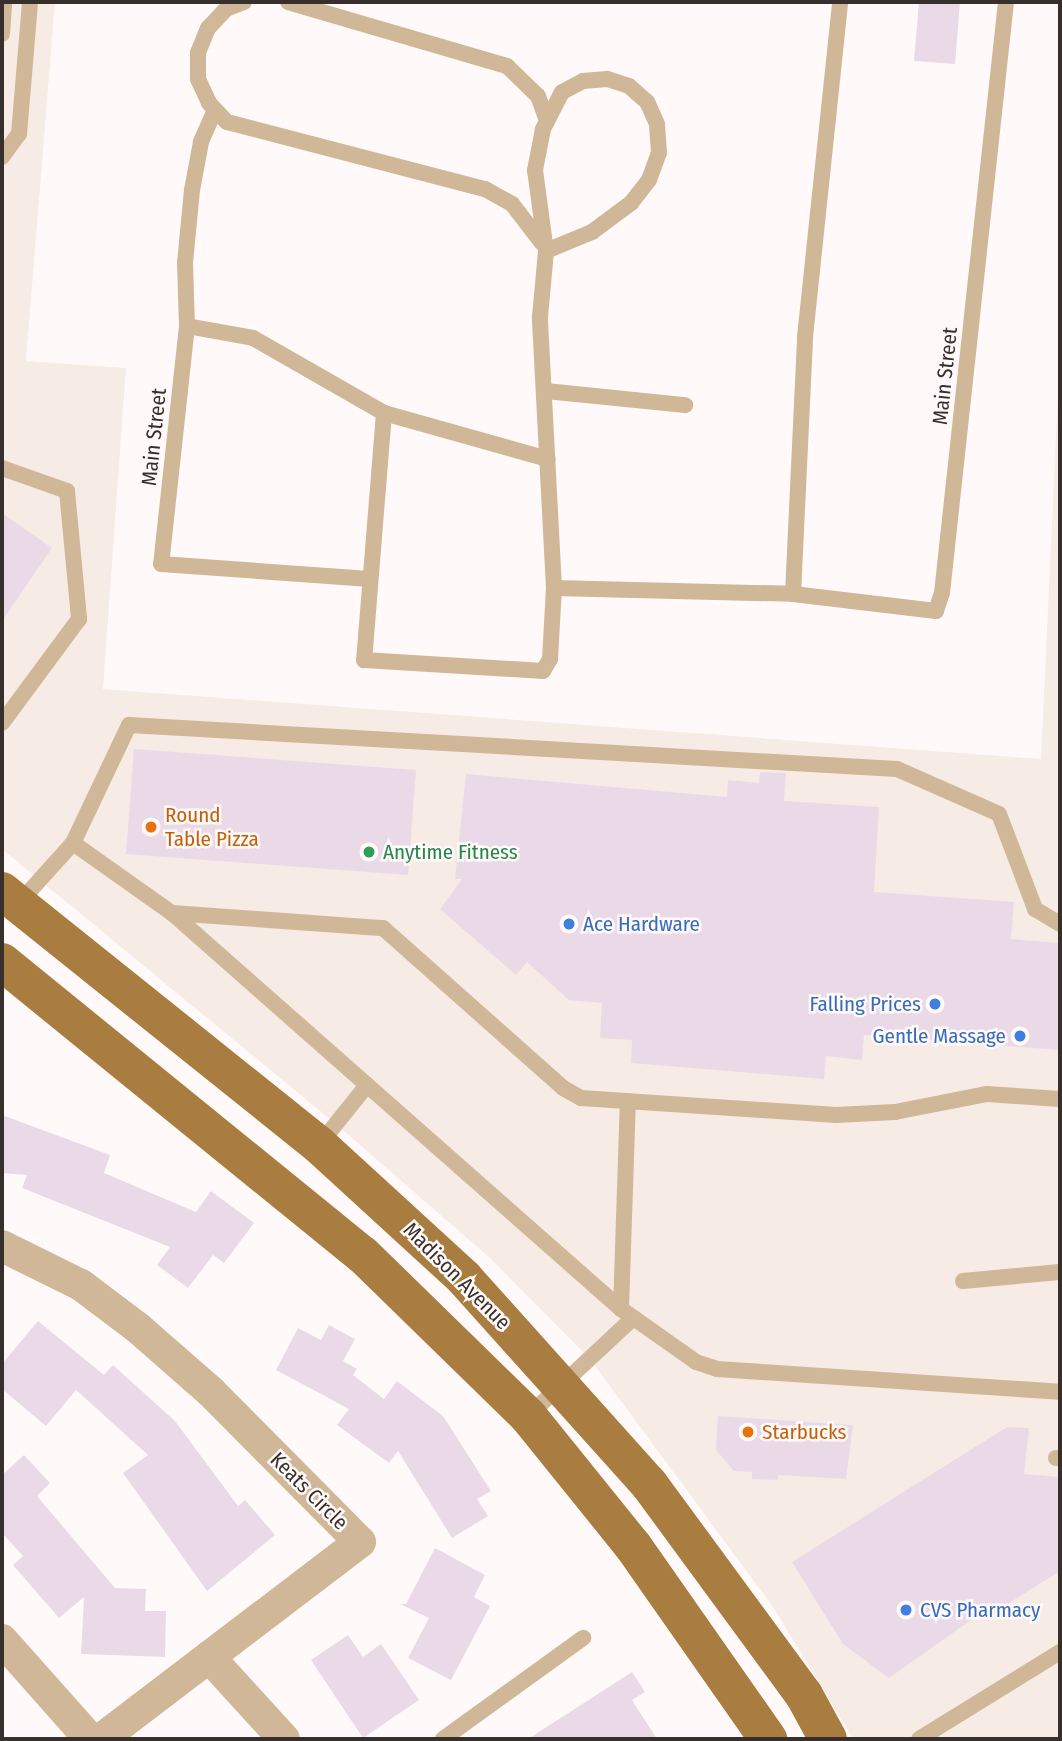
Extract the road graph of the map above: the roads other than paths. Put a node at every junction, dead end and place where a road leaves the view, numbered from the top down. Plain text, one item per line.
1 (4, 2) edge
2 (30, 2) edge
3 (244, 2) edge
4 (288, 2) edge
5 (840, 2) edge
6 (1006, 2) edge
7 (2, 34) edge
8 (215, 110) junction
9 (547, 121) junction
10 (2, 157) edge
11 (546, 251) junction
12 (187, 326) junction
13 (546, 391) junction
14 (685, 405) dead end
15 (384, 413) junction
16 (548, 459) junction
17 (2, 468) edge
18 (369, 579) junction
19 (554, 588) junction
20 (793, 594) junction
21 (2, 723) edge
22 (73, 843) junction
23 (10, 898) edge
24 (172, 913) junction
25 (1060, 924) edge
26 (2, 962) edge
27 (367, 1085) junction
28 (1060, 1099) edge
29 (628, 1101) junction
30 (319, 1145) junction
31 (2, 1246) edge
32 (1060, 1272) edge
33 (963, 1281) dead end
34 (627, 1313) junction
35 (564, 1386) junction
36 (1060, 1392) edge
37 (528, 1416) junction
38 (583, 1637) dead end
39 (2, 1640) edge
40 (1060, 1652) edge
41 (209, 1657) junction
42 (90, 1739) edge
43 (101, 1739) edge
44 (284, 1739) edge
45 (443, 1739) edge
46 (768, 1739) edge
47 (828, 1739) edge
48 (919, 1739) edge

1 - 7 lane
2 - 10 lane
3 - 8 lane
4 - 9 lane
5 - 20 lane
6 - 20 lane, Main Street
8 - 11 lane
8 - 12 lane
9 - 11 lane
9 - 11 lane
11 - 13 lane
12 - 15 lane
12 - 18 lane, Main Street
13 - 14 lane
13 - 16 lane
15 - 16 lane
15 - 18 lane
16 - 19 lane
17 - 21 lane
18 - 19 lane
19 - 20 lane, Main Street
22 - 23 lane
22 - 24 lane
22 - 25 lane
23 - 30 main road, Madison Avenue
24 - 27 lane
24 - 29 lane
26 - 37 main road
27 - 30 lane
27 - 34 lane
28 - 29 lane
29 - 34 lane
30 - 35 main road, Madison Avenue
31 - 41 street, Keats Circle
32 - 33 lane
34 - 35 lane
34 - 36 lane
35 - 37 lane
35 - 47 main road, Madison Avenue
37 - 46 main road
38 - 45 lane
39 - 42 street
40 - 48 lane
41 - 43 street, Keats Circle
41 - 44 street

